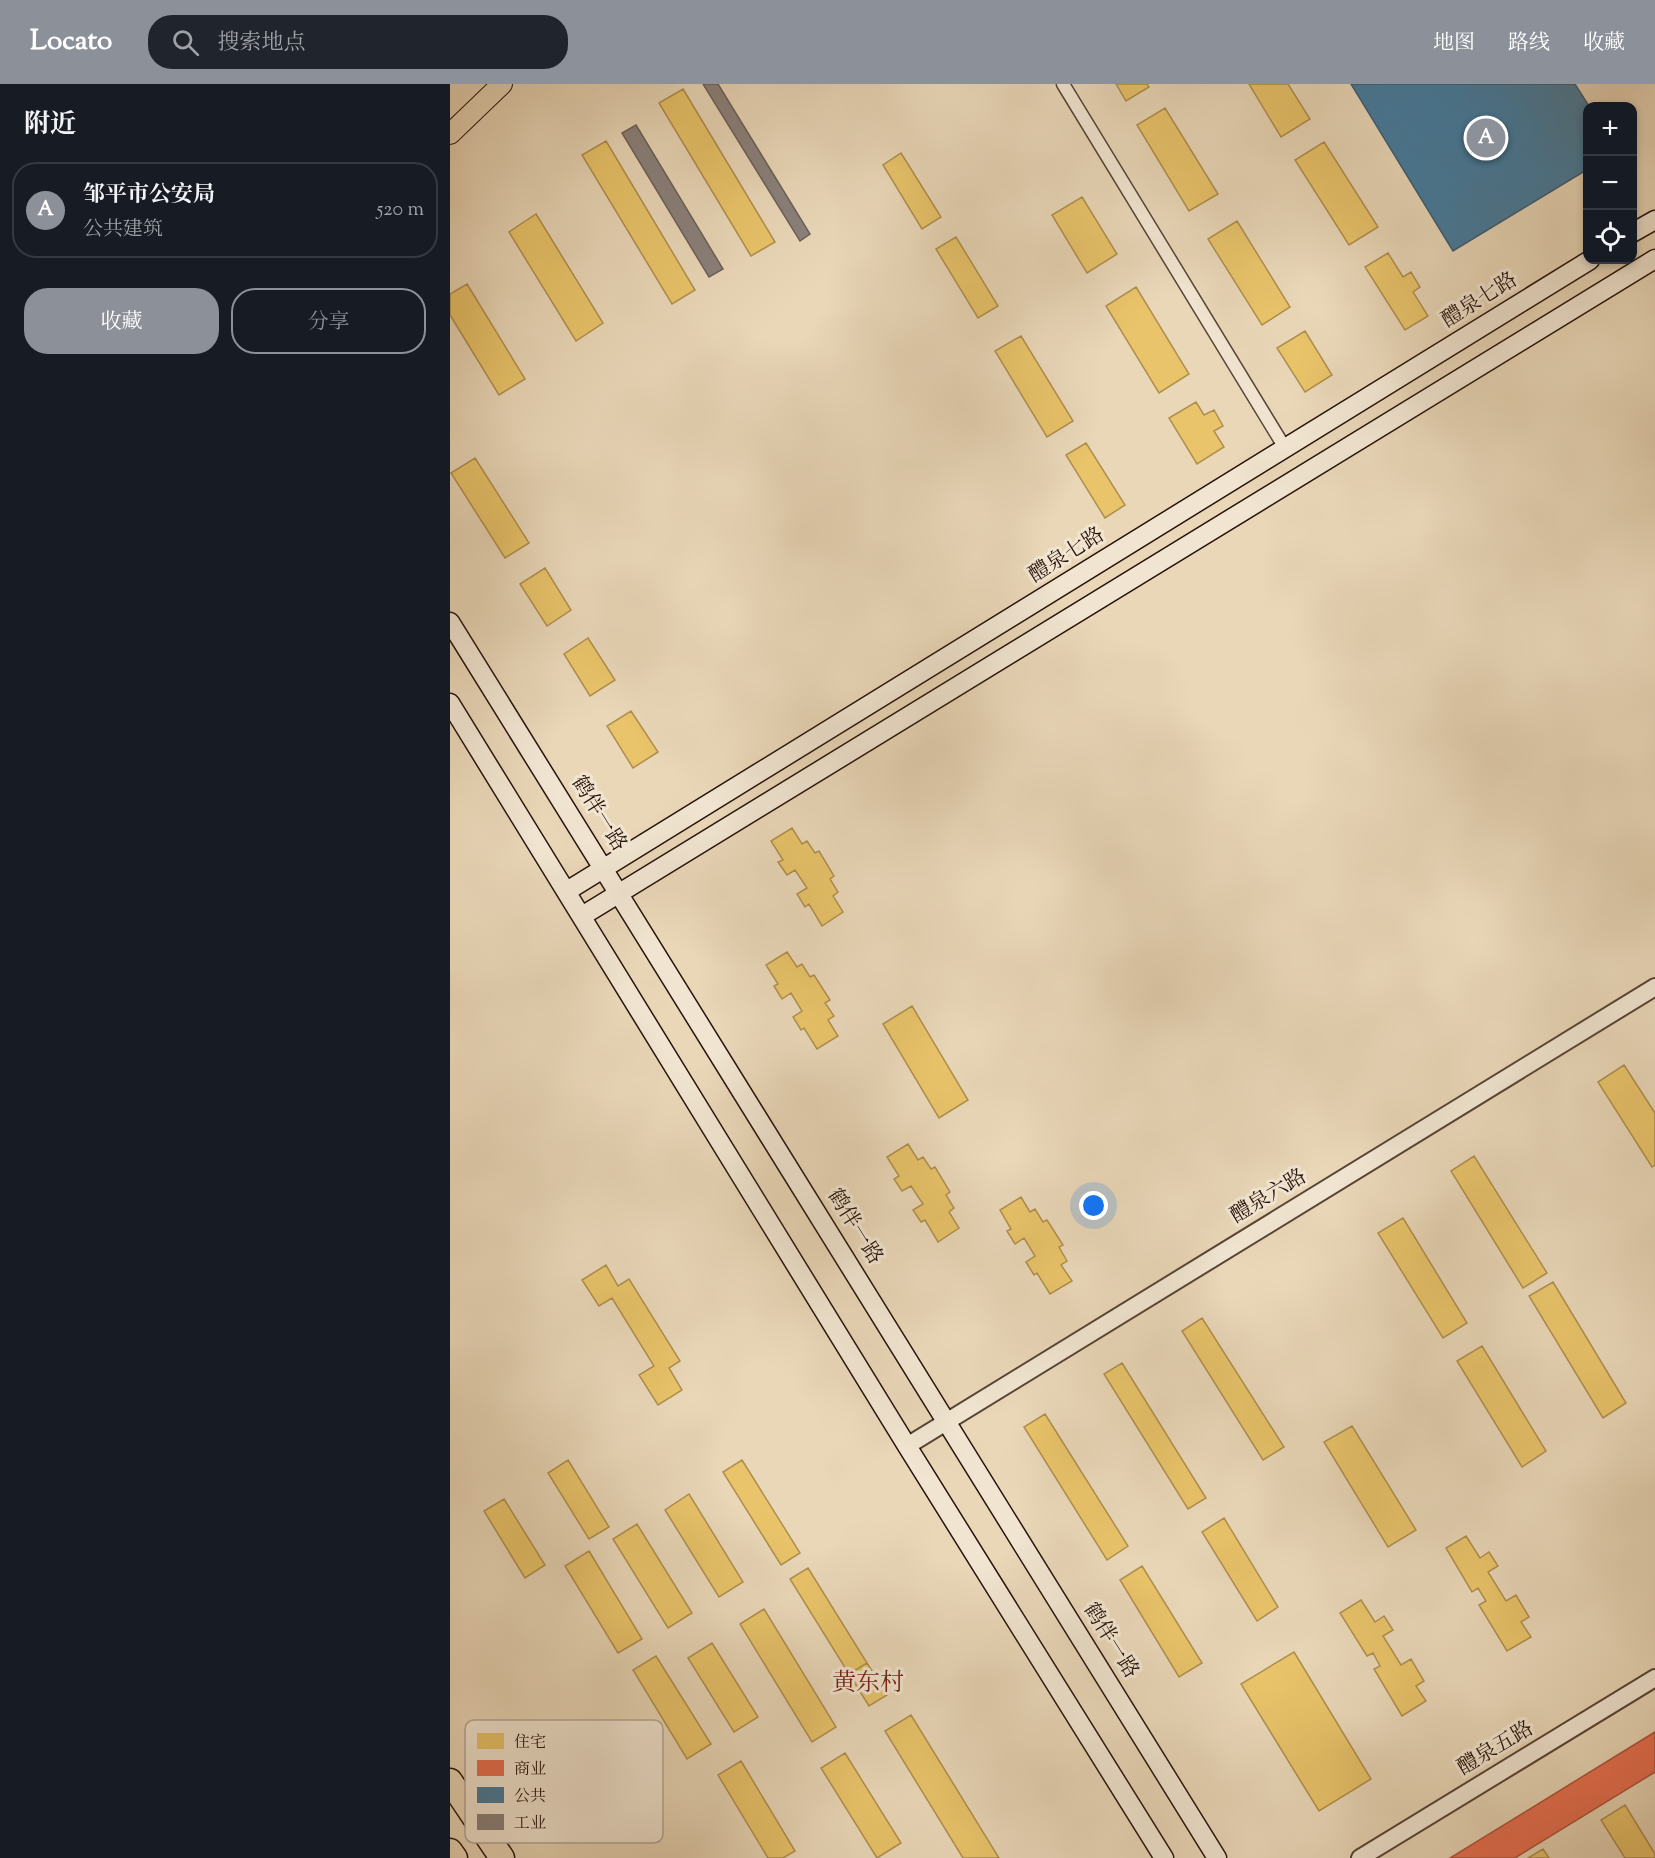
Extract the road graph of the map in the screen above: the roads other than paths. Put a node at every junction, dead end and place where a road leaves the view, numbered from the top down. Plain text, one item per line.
1 (502, 84) edge
2 (1063, 84) edge
3 (450, 134) edge
4 (1655, 220) edge
5 (1637, 230) edge
6 (1655, 259) edge
7 (1584, 264) edge
8 (1285, 448) junction
9 (450, 622) edge
10 (450, 703) edge
11 (604, 867) junction
12 (567, 891) junction
13 (621, 894) junction
14 (582, 916) junction
15 (1655, 987) edge
16 (948, 1420) junction
17 (907, 1446) junction
18 (1655, 1678) edge
19 (450, 1781) edge
20 (465, 1803) edge
21 (492, 1843) edge
22 (450, 1851) edge
23 (455, 1858) edge
24 (502, 1858) edge
25 (1164, 1858) edge
26 (1217, 1858) edge
27 (1360, 1858) edge

1 - 3 main road
2 - 8 street
4 - 5 main road
6 - 13 main road
7 - 8 main road, 醴泉七路
8 - 11 main road, 醴泉七路
9 - 11 main road, 鹤伴一路
10 - 12 main road
11 - 12 main road, 醴泉七路
11 - 13 main road, 鹤伴一路
12 - 14 main road
13 - 14 main road
13 - 16 main road, 鹤伴一路
14 - 17 main road
15 - 16 street, 醴泉六路
16 - 17 street, 醴泉六路
16 - 26 main road, 鹤伴一路
17 - 25 main road
18 - 27 street, 醴泉五路
19 - 20 highway
21 - 24 highway
22 - 23 highway

